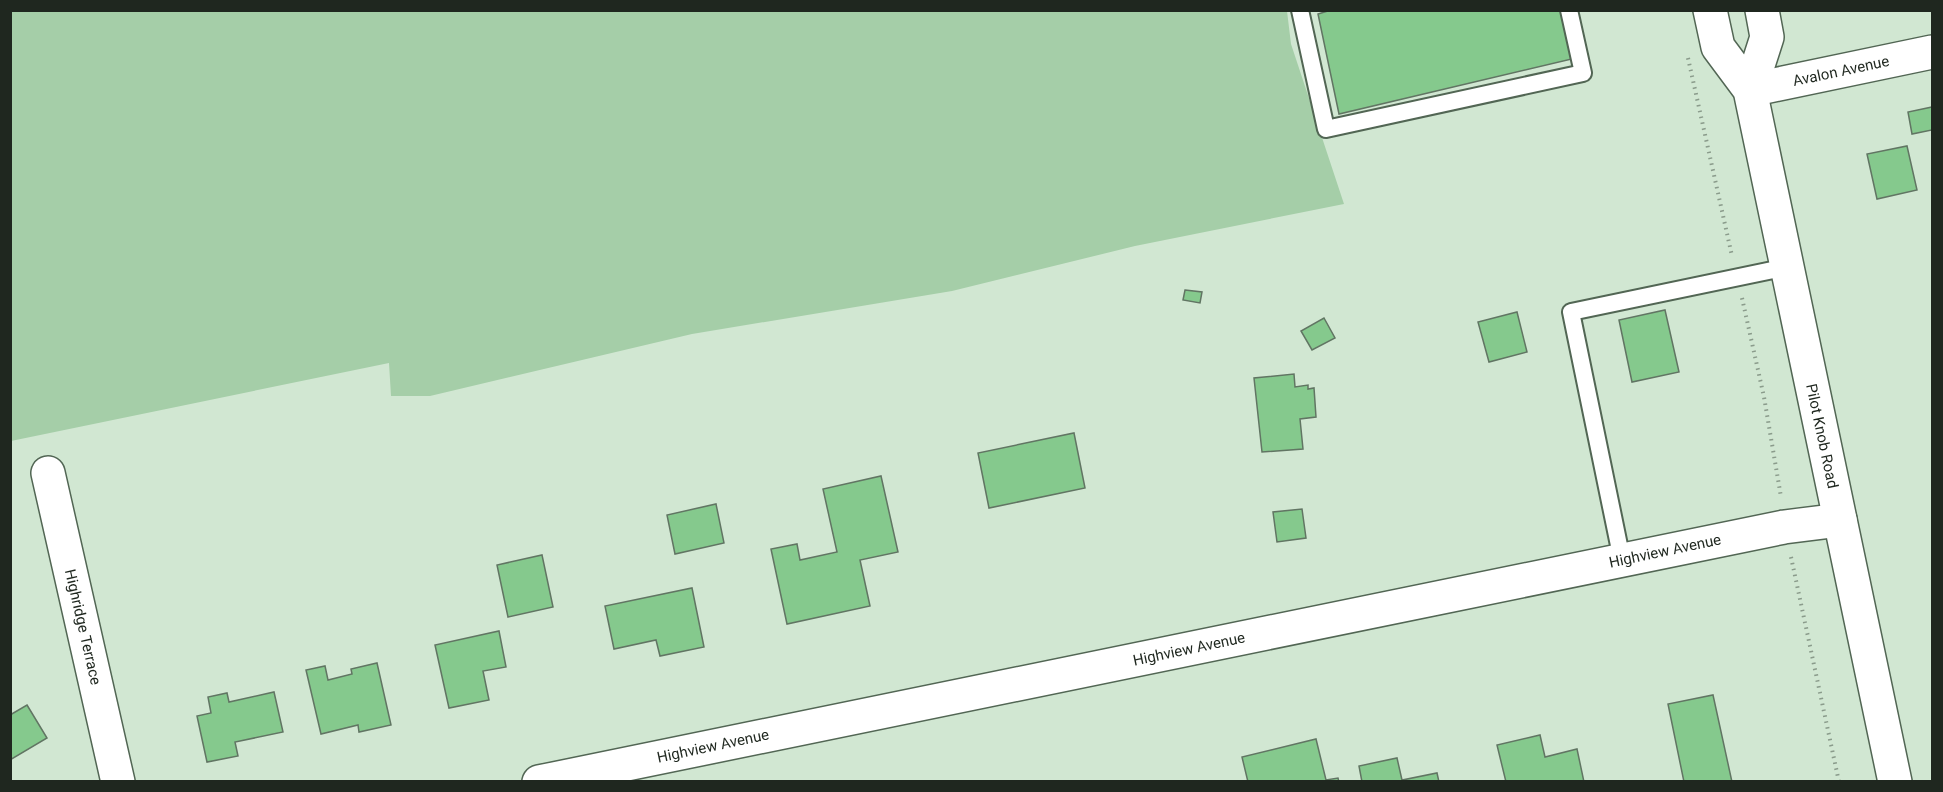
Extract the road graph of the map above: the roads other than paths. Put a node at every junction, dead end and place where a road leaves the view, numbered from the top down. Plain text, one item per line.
1 (1300, 10) edge
2 (1569, 10) edge
3 (1710, 10) edge
4 (1762, 10) edge
5 (1932, 52) edge
6 (1750, 90) junction
7 (1787, 267) junction
8 (48, 473) dead end
9 (1840, 520) junction
10 (1622, 560) junction
11 (616, 774) edge
12 (118, 782) edge
13 (539, 782) edge
14 (1895, 782) edge

1 - 2 lane
3 - 6 street, Pilot Knob Road
4 - 6 street, Pilot Knob Road
5 - 6 street, Avalon Avenue
6 - 7 street, Pilot Knob Road
7 - 9 street, Pilot Knob Road
7 - 10 lane
8 - 12 street, Highridge Terrace
9 - 10 street, Highview Avenue
9 - 14 street, Pilot Knob Road
10 - 11 street, Highview Avenue
11 - 13 street, Highview Avenue

